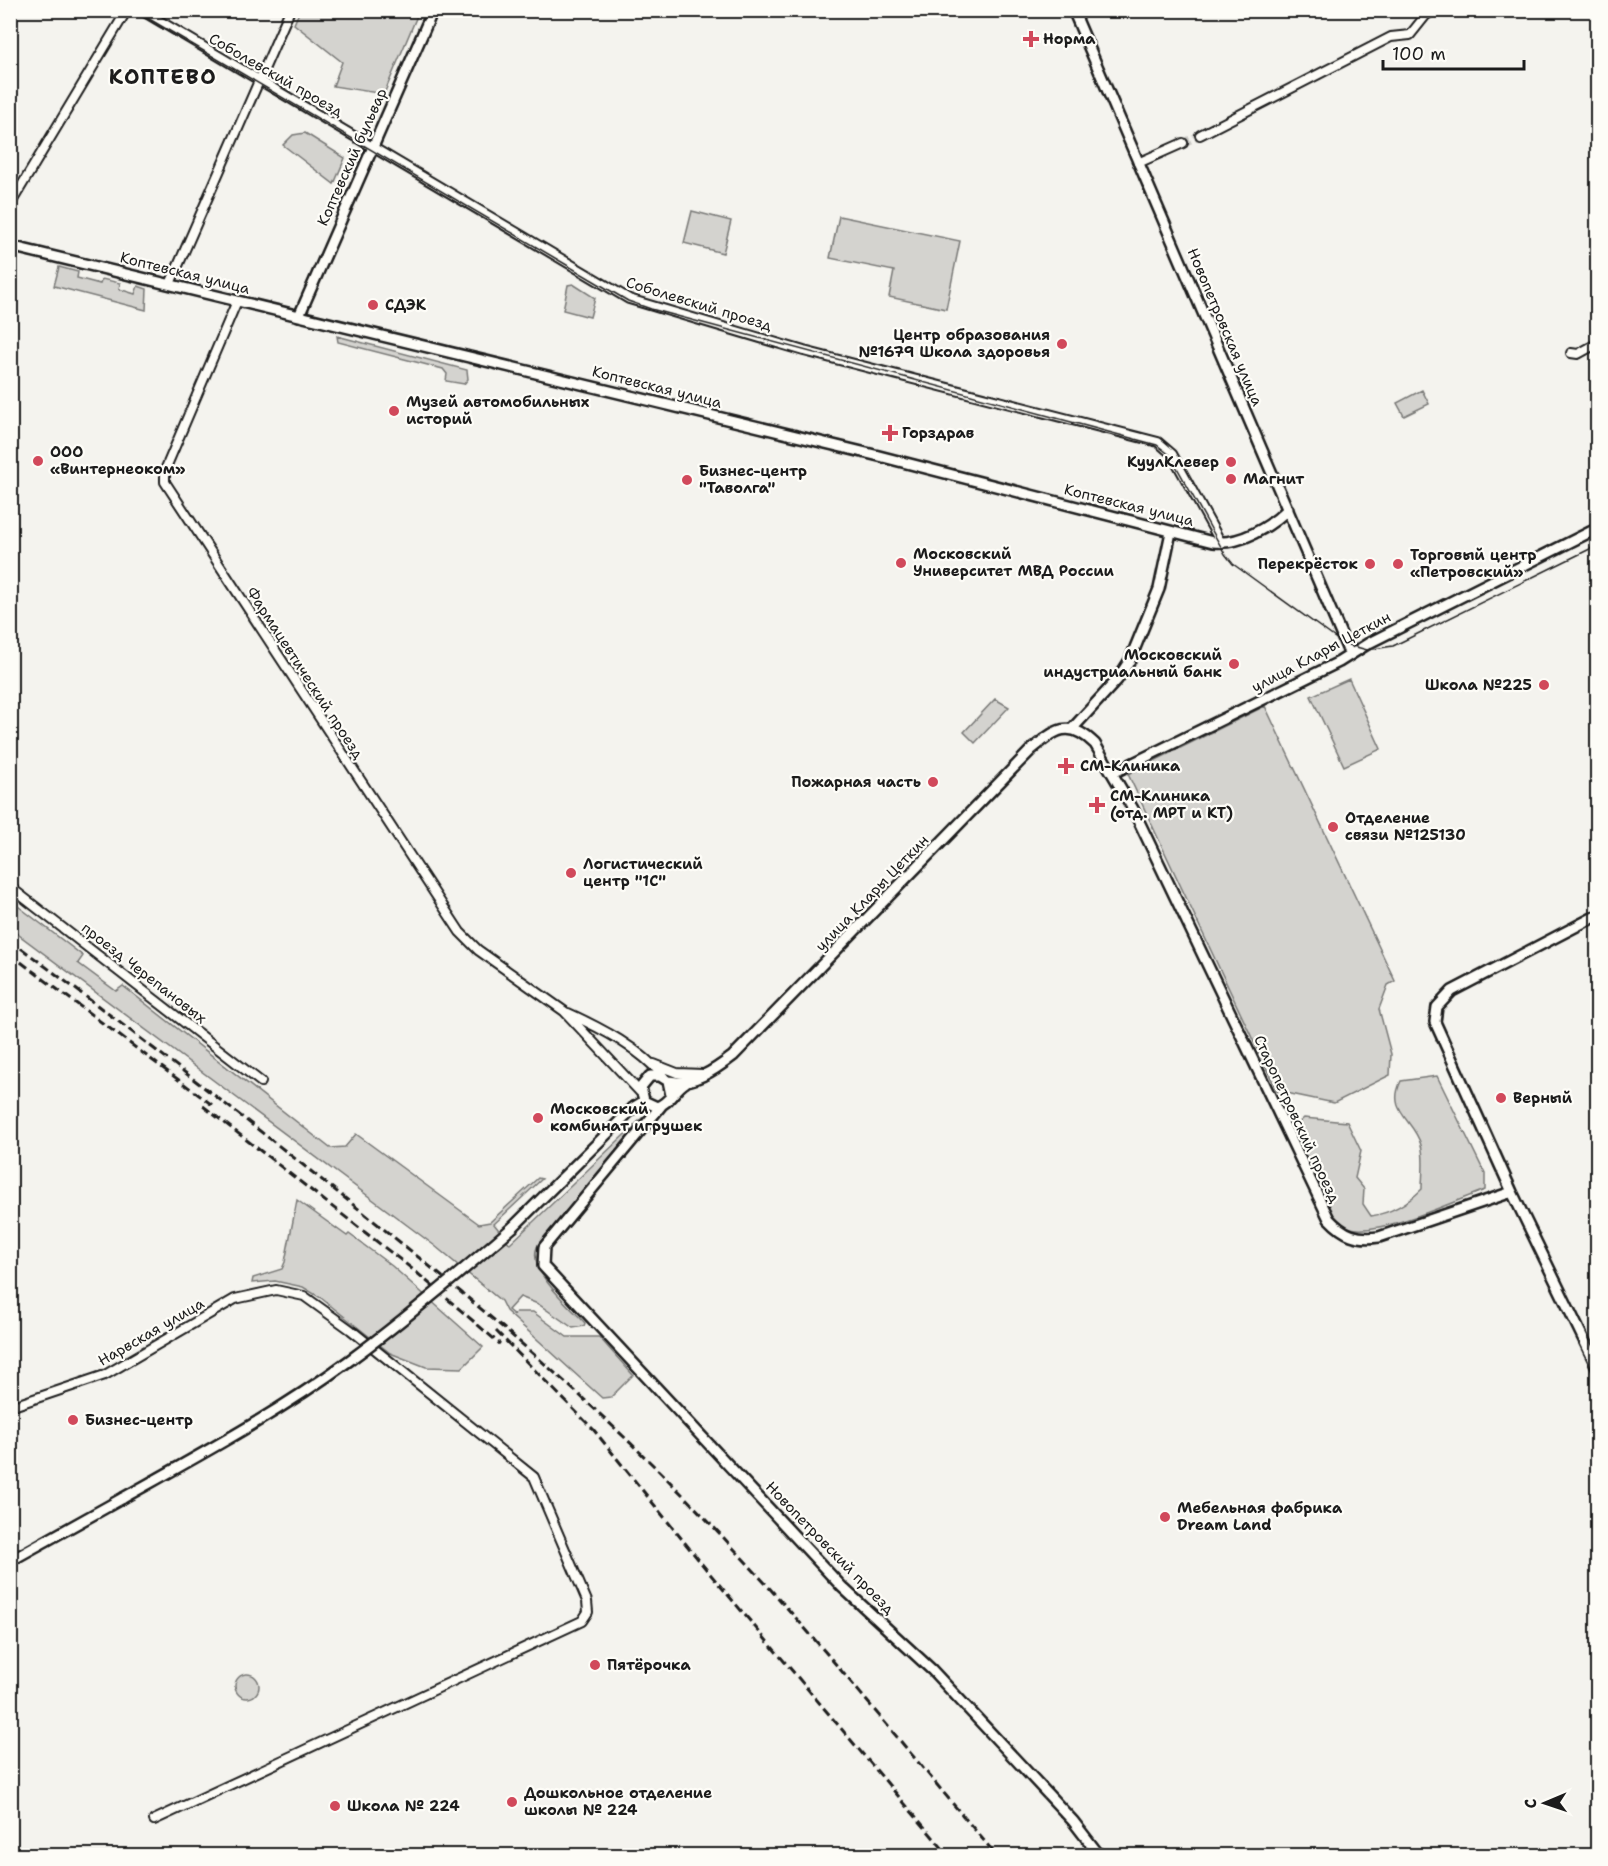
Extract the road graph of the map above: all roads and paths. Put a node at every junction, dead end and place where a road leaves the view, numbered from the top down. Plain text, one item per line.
1 (127, 10) edge
2 (141, 10) edge
3 (290, 10) edge
4 (433, 10) edge
5 (1073, 10) edge
6 (1435, 10) edge
7 (258, 81) junction
8 (1200, 135) tunnel mouth
9 (1183, 143) tunnel mouth
10 (372, 146) junction
11 (1138, 163) junction
12 (10, 205) edge
13 (10, 246) edge
14 (170, 284) junction
15 (237, 301) junction
16 (299, 316) junction
17 (1598, 343) edge
18 (1571, 352) dead end
19 (1288, 509) junction
20 (1598, 528) edge
21 (1171, 532) junction
22 (1221, 543) junction
23 (1350, 655) junction
24 (1072, 729) junction
25 (1113, 773) junction
26 (10, 887) edge
27 (1598, 915) edge
28 (564, 1011) junction
29 (651, 1062) junction
30 (708, 1073) junction
31 (666, 1080) junction
32 (691, 1080) junction
33 (261, 1082) dead end
34 (671, 1095) junction
35 (642, 1096) junction
36 (661, 1106) junction
37 (1512, 1192) junction
38 (1598, 1370) edge
39 (10, 1407) edge
40 (10, 1561) edge
41 (154, 1820) dead end
42 (1100, 1856) edge

1 - 12 street
2 - 7 street, Соболевский проезд
3 - 7 street
4 - 10 street, Коптевский бульвар
5 - 11 street, Новопетровская улица
6 - 8 street
7 - 10 street, Соболевский проезд
7 - 14 street
9 - 11 street
10 - 16 street, Коптевский бульвар
10 - 22 street, Соболевский проезд
11 - 19 street, Новопетровская улица
13 - 14 street, Коптевская улица
14 - 15 street, Коптевская улица
15 - 16 street, Коптевская улица
15 - 28 street, Фармацевтический проезд
16 - 21 street, Коптевская улица
17 - 18 street
19 - 22 street, Коптевская улица
19 - 23 street, Новопетровская улица
20 - 23 street, улица Клары Цеткин
21 - 22 street, Коптевская улица
21 - 24 street, улица Клары Цеткин
23 - 25 street, улица Клары Цеткин
24 - 25 street
24 - 30 street, улица Клары Цеткин
25 - 37 street, Старопетровский проезд
26 - 33 street, проезд Черепановых
27 - 37 street
28 - 29 street, Фармацевтический проезд
28 - 35 street, Фармацевтический проезд
29 - 30 street, Фармацевтический проезд
29 - 31 street, Фармацевтический проезд
30 - 32 street, улица Клары Цеткин
31 - 32 street, улица Клары Цеткин
31 - 34 street
31 - 35 street
32 - 34 street, улица Клары Цеткин
34 - 36 street
35 - 36 street
35 - 40 street, bridge
36 - 42 street, Новопетровский проезд
37 - 38 street
39 - 41 street, Нарвская улица

